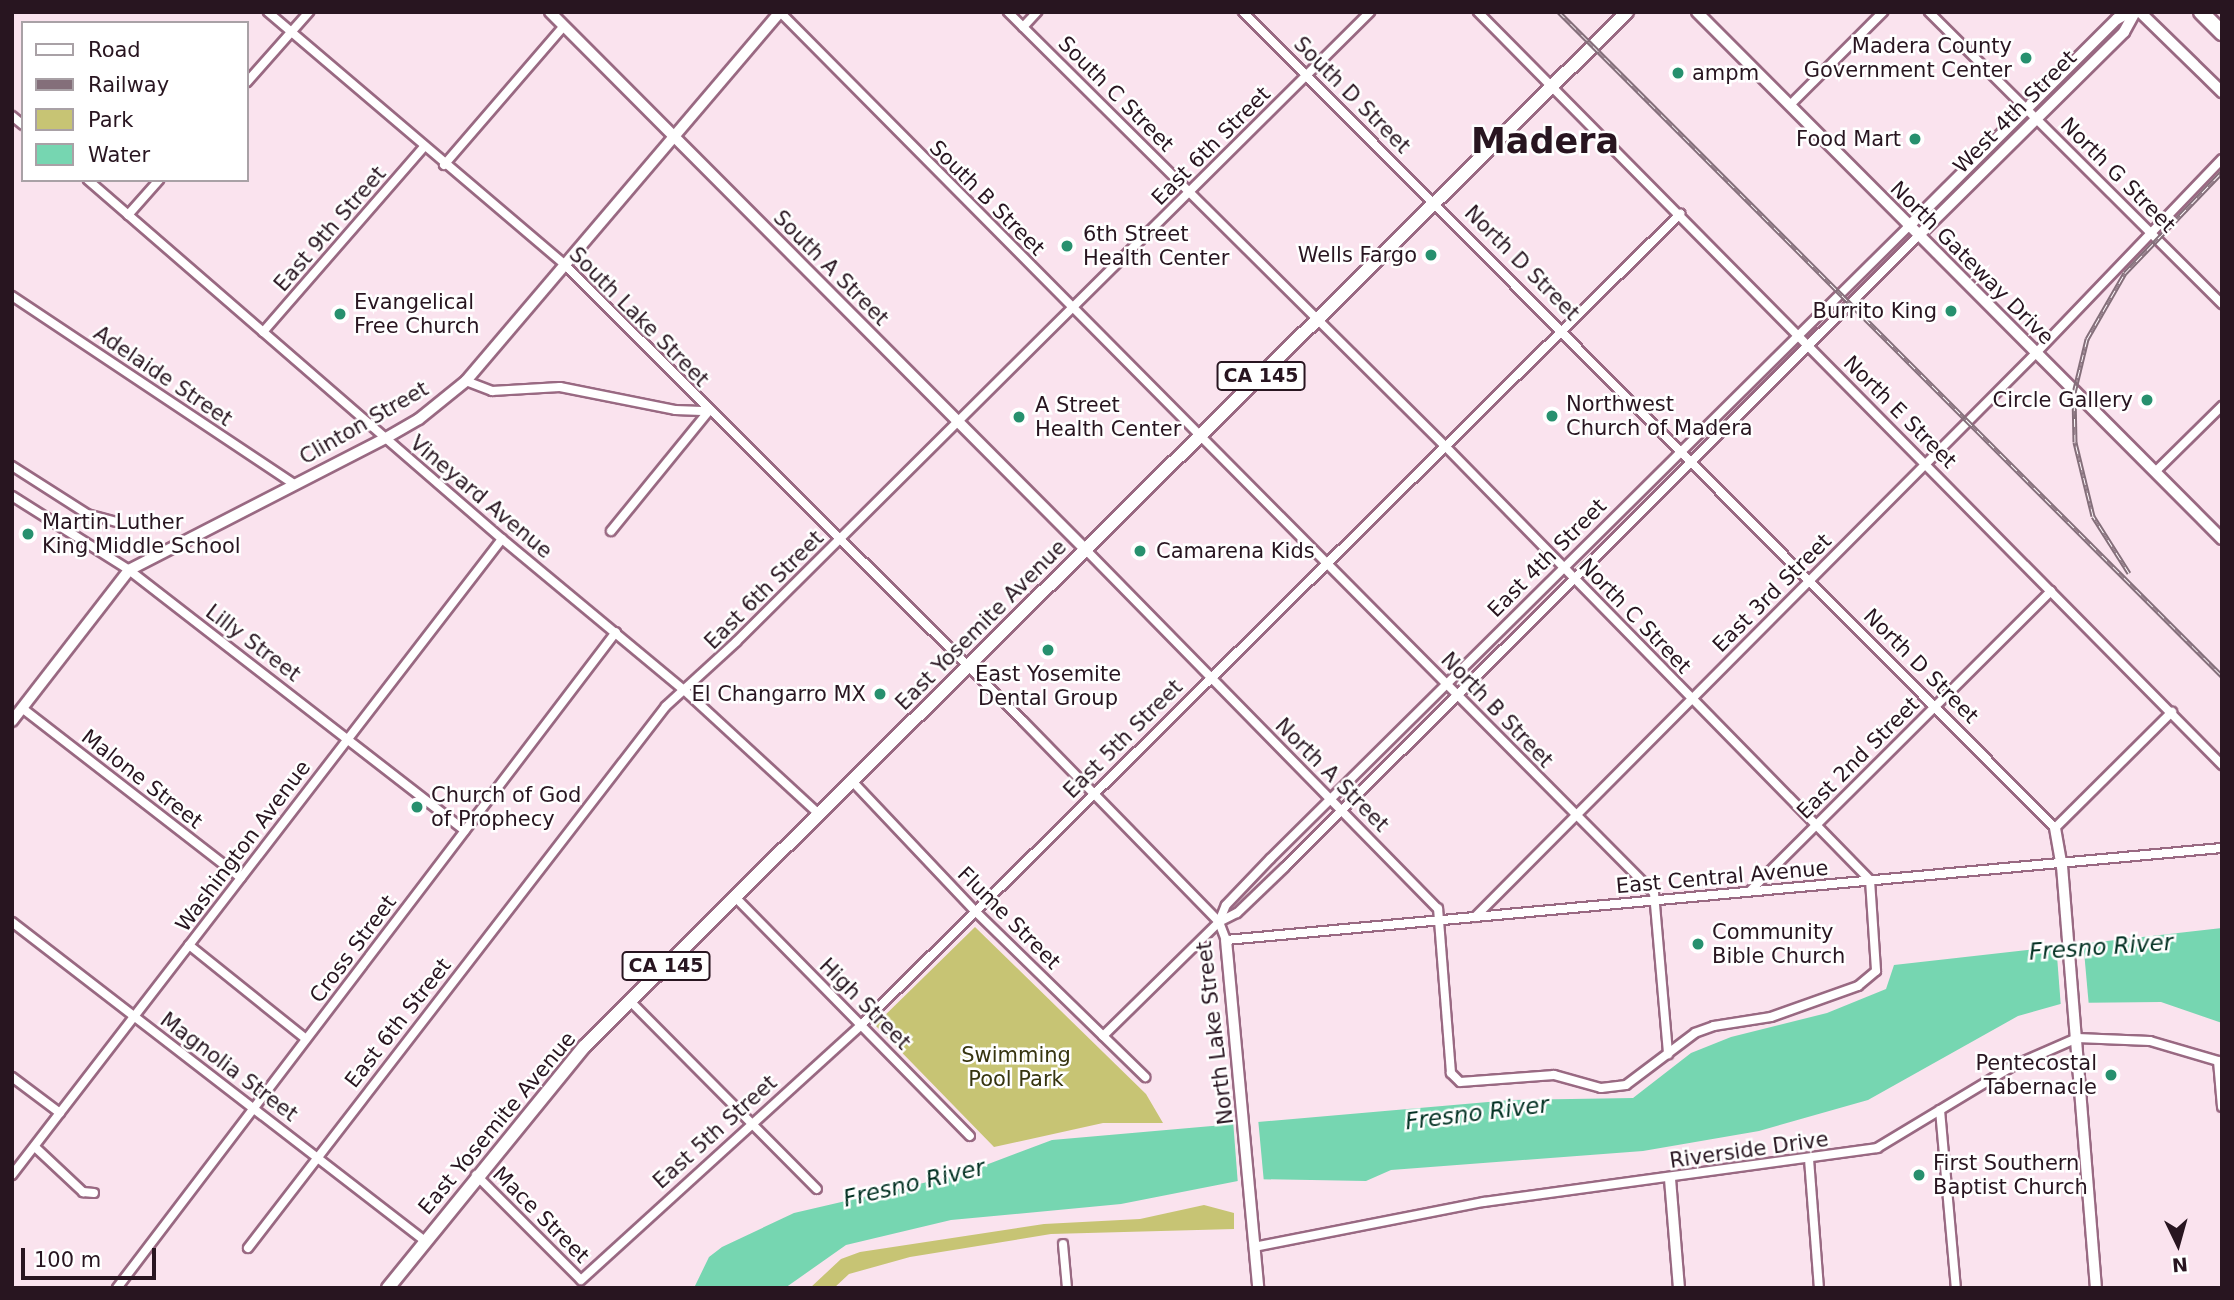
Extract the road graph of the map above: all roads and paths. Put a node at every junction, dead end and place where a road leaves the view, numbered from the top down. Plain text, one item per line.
1 (268, 12) edge
2 (309, 12) edge
3 (550, 12) edge
4 (780, 12) edge
5 (1008, 12) edge
6 (1037, 12) edge
7 (1243, 12) edge
8 (1370, 12) edge
9 (1478, 12) edge
10 (1627, 12) edge
11 (1697, 12) edge
12 (1883, 12) edge
13 (1929, 12) edge
14 (2135, 12) edge
15 (2201, 12) edge
16 (564, 26) junction
17 (1023, 27) junction
18 (292, 33) junction
19 (2222, 33) edge
20 (1307, 75) junction
21 (248, 81) edge
22 (1553, 85) junction
23 (2222, 92) edge
24 (1790, 105) junction
25 (2026, 109) junction
26 (2035, 118) junction
27 (675, 138) junction
28 (423, 148) junction
29 (2222, 159) edge
30 (443, 165) junction
31 (90, 182) edge
32 (157, 182) edge
33 (1190, 192) junction
34 (1436, 203) junction
35 (1680, 214) junction
36 (128, 215) junction
37 (1908, 226) junction
38 (2149, 230) junction
39 (1918, 236) junction
40 (566, 266) junction
41 (12, 296) edge
42 (2222, 304) edge
43 (1074, 306) junction
44 (1318, 319) junction
45 (1562, 330) junction
46 (263, 332) junction
47 (1800, 336) junction
48 (1809, 345) junction
49 (2035, 354) junction
50 (466, 381) junction
51 (2222, 406) edge
52 (709, 411) junction
53 (957, 423) junction
54 (1202, 435) junction
55 (386, 438) junction
56 (1445, 446) junction
57 (1681, 452) junction
58 (1690, 461) junction
59 (1926, 463) junction
60 (12, 466) edge
61 (2155, 472) junction
62 (295, 485) junction
63 (12, 496) edge
64 (116, 522) dead end
65 (611, 531) dead end
66 (841, 538) junction
67 (502, 539) junction
68 (2222, 539) edge
69 (1085, 549) junction
70 (1328, 562) junction
71 (1565, 567) junction
72 (129, 570) junction
73 (1574, 577) junction
74 (1809, 581) junction
75 (2051, 591) junction
76 (616, 632) junction
77 (969, 666) junction
78 (1209, 677) junction
79 (1446, 683) junction
80 (684, 690) junction
81 (1457, 694) junction
82 (1691, 700) junction
83 (1934, 707) junction
84 (22, 708) junction
85 (2172, 712) junction
86 (12, 721) edge
87 (348, 737) junction
88 (2222, 765) edge
89 (852, 781) junction
90 (1094, 793) junction
91 (1331, 798) junction
92 (1341, 808) junction
93 (819, 814) junction
94 (1576, 816) junction
95 (1816, 825) junction
96 (2055, 828) junction
97 (465, 831) junction
98 (2222, 848) edge
99 (2062, 866) junction
100 (241, 878) junction
101 (1870, 880) junction
102 (1750, 891) junction
103 (735, 897) junction
104 (1655, 901) junction
105 (975, 911) junction
106 (1475, 917) junction
107 (1439, 920) junction
108 (12, 922) edge
109 (1219, 922) junction
110 (1226, 940) junction
111 (189, 945) junction
112 (630, 1001) junction
113 (133, 1016) junction
114 (861, 1025) junction
115 (1103, 1037) junction
116 (2077, 1038) junction
117 (306, 1039) junction
118 (1668, 1054) junction
119 (2220, 1062) edge
120 (12, 1077) edge
121 (1145, 1077) dead end
122 (2222, 1107) edge
123 (253, 1109) junction
124 (1940, 1110) junction
125 (60, 1113) junction
126 (749, 1122) junction
127 (970, 1136) dead end
128 (34, 1147) junction
129 (317, 1155) junction
130 (1809, 1159) junction
131 (12, 1175) edge
132 (476, 1175) junction
133 (1670, 1179) junction
134 (817, 1189) dead end
135 (94, 1193) dead end
136 (425, 1241) junction
137 (1063, 1244) dead end
138 (1254, 1247) junction
139 (248, 1248) dead end
140 (581, 1280) joint
141 (117, 1288) edge
142 (388, 1288) edge
143 (1067, 1288) edge
144 (1258, 1288) edge
145 (1679, 1288) edge
146 (1819, 1288) edge
147 (1956, 1288) edge
148 (2096, 1288) edge

1 - 18 street, South Lake Street
2 - 18 street
3 - 16 street, South A Street
4 - 27 street, Clinton Street
4 - 43 street, South B Street
5 - 17 street, South C Street
6 - 17 street
7 - 20 street, South D Street
8 - 20 street, East 6th Street
9 - 22 street, North E Street
10 - 22 main road, East Yosemite Avenue / CA 145
11 - 24 main road, North Gateway Drive
12 - 24 street
13 - 25 street, North G Street
14 - 23 main road
14 - 25 main road, West 4th Street
14 - 26 main road, West 4th Street
15 - 19 highway
16 - 27 street, South A Street
16 - 30 street
17 - 33 street, South C Street
18 - 21 street
18 - 28 street, South Lake Street
20 - 33 street, East 6th Street
20 - 34 street, South D Street
22 - 34 main road, East Yosemite Avenue / CA 145
22 - 35 street, North E Street
24 - 37 main road, North Gateway Drive
25 - 26 street, North G Street
25 - 37 main road, West 4th Street
26 - 38 street, North G Street
26 - 39 main road, West 4th Street
27 - 40 street, Clinton Street
27 - 53 street, South A Street
28 - 30 street, South Lake Street
28 - 46 street, East 9th Street
29 - 38 street, East 3rd Street
30 - 40 street, South Lake Street
31 - 36 street, Vineyard Avenue
32 - 36 street
33 - 43 street, East 6th Street
33 - 44 street, South C Street
34 - 44 main road, East Yosemite Avenue / CA 145
34 - 45 street, North D Street
35 - 45 street, East 5th Street
35 - 47 street, North E Street
36 - 46 street, Vineyard Avenue
37 - 39 main road, North Gateway Drive
37 - 47 street, East 4th Street
38 - 42 street, North G Street
38 - 49 street, East 3rd Street
39 - 48 street, East 4th Street
39 - 49 main road, North Gateway Drive
40 - 50 street, Clinton Street
40 - 52 street, South Lake Street
41 - 62 street, Adelaide Street
43 - 53 street, East 6th Street
43 - 54 street, South B Street
44 - 54 main road, East Yosemite Avenue / CA 145
44 - 56 street, North C Street
45 - 56 street, East 5th Street
45 - 57 street, North D Street
46 - 55 street, Vineyard Avenue
47 - 48 street, North E Street
47 - 57 street, East 4th Street
48 - 58 street, East 4th Street
48 - 59 street, North E Street
49 - 59 street, East 3rd Street
49 - 61 main road, North Gateway Drive
50 - 52 street
50 - 55 street, Clinton Street
51 - 61 street
52 - 65 street
52 - 66 street, South Lake Street
53 - 66 street, East 6th Street
53 - 69 street, South A Street
54 - 69 main road, East Yosemite Avenue / CA 145
54 - 70 street, North B Street
55 - 62 street, Clinton Street
55 - 67 street, Vineyard Avenue
56 - 70 street, East 5th Street
56 - 71 street, North C Street
57 - 58 street, North D Street
57 - 71 street, East 4th Street
58 - 73 street, East 4th Street
58 - 74 street, North D Street
59 - 74 street, East 3rd Street
59 - 75 street, North E Street
60 - 64 street
61 - 68 main road, North Gateway Drive
62 - 72 street, Clinton Street
63 - 72 street, Lilly Street
66 - 77 street, South Lake Street
66 - 80 street, East 6th Street
67 - 76 street, Vineyard Avenue
67 - 87 street, Washington Avenue
69 - 77 main road, East Yosemite Avenue / CA 145
69 - 78 street, North A Street
70 - 78 street, East 5th Street
70 - 79 street, North B Street
71 - 73 street, North C Street
71 - 79 street, East 4th Street
72 - 84 street, Clinton Street
72 - 87 street, Lilly Street
73 - 81 street, East 4th Street
73 - 82 street, North C Street
74 - 82 street, East 3rd Street
74 - 83 street, North D Street
75 - 83 street, East 2nd Street
75 - 85 street, North E Street
76 - 80 street, Vineyard Avenue
76 - 97 street, Cross Street
77 - 89 main road, East Yosemite Avenue / CA 145
77 - 90 street, North Lake Street
78 - 90 street, East 5th Street
78 - 91 street, North A Street
79 - 81 street, North B Street
79 - 91 street, East 4th Street
80 - 93 street, Vineyard Avenue
80 - 129 street, East 6th Street
81 - 92 street, East 4th Street
81 - 94 street, North B Street
82 - 94 street, East 3rd Street
82 - 95 street, North C Street
83 - 95 street, East 2nd Street
83 - 96 street, North D Street
84 - 86 street, Clinton Street
84 - 100 street, Malone Street
85 - 88 street, North E Street
85 - 96 street
87 - 97 street, Lilly Street
87 - 100 street, Washington Avenue
89 - 93 main road, East Yosemite Avenue / CA 145
89 - 105 street, Flume Street
90 - 105 street, East 5th Street
90 - 109 street, North Lake Street
91 - 92 street, North A Street
91 - 109 street, East 4th Street
92 - 107 street, North A Street
92 - 109 street, East 4th Street
93 - 103 main road, East Yosemite Avenue / CA 145
94 - 104 street, North B Street
94 - 106 street, East 3rd Street
95 - 101 street, North C Street
95 - 102 street, East 2nd Street
96 - 99 street
97 - 117 street, Cross Street
98 - 99 street, East Central Avenue
99 - 101 street, East Central Avenue
99 - 116 street
100 - 111 street, Washington Avenue
101 - 102 street, East Central Avenue
101 - 118 street
102 - 104 street, East Central Avenue
103 - 112 main road, East Yosemite Avenue / CA 145
103 - 114 street, High Street
104 - 106 street, East Central Avenue
104 - 118 street
105 - 114 street, East 5th Street
105 - 115 street, Flume Street
106 - 107 street, East Central Avenue
107 - 110 street, East Central Avenue
107 - 118 street, North A Street
108 - 113 street, Magnolia Street
109 - 110 street, North Lake Street
109 - 115 street, East 4th Street
110 - 138 street, North Lake Street
111 - 113 street, Washington Avenue
111 - 117 street
112 - 126 street
112 - 132 main road, East Yosemite Avenue / CA 145
113 - 123 street, Magnolia Street
113 - 125 street, Washington Avenue
114 - 126 street, East 5th Street
114 - 127 street, High Street
115 - 121 street, Flume Street
116 - 119 street, Riverside Drive
116 - 124 street, Riverside Drive
116 - 148 street
117 - 123 street, Cross Street
119 - 122 street
120 - 125 street
123 - 129 street, Magnolia Street
123 - 141 street, Cross Street
124 - 130 street, Riverside Drive
124 - 147 street
125 - 128 street, Washington Avenue
126 - 134 street
126 - 140 street, East 5th Street
128 - 131 street, Washington Avenue
128 - 135 street
129 - 136 street, Magnolia Street
129 - 139 street, East 6th Street
130 - 133 street, Riverside Drive
130 - 146 street
132 - 136 main road, East Yosemite Avenue / CA 145
132 - 140 street, Mace Street
133 - 138 street, Riverside Drive
133 - 145 street
136 - 142 main road, East Yosemite Avenue / CA 145
137 - 143 street
138 - 144 street, North Lake Street

